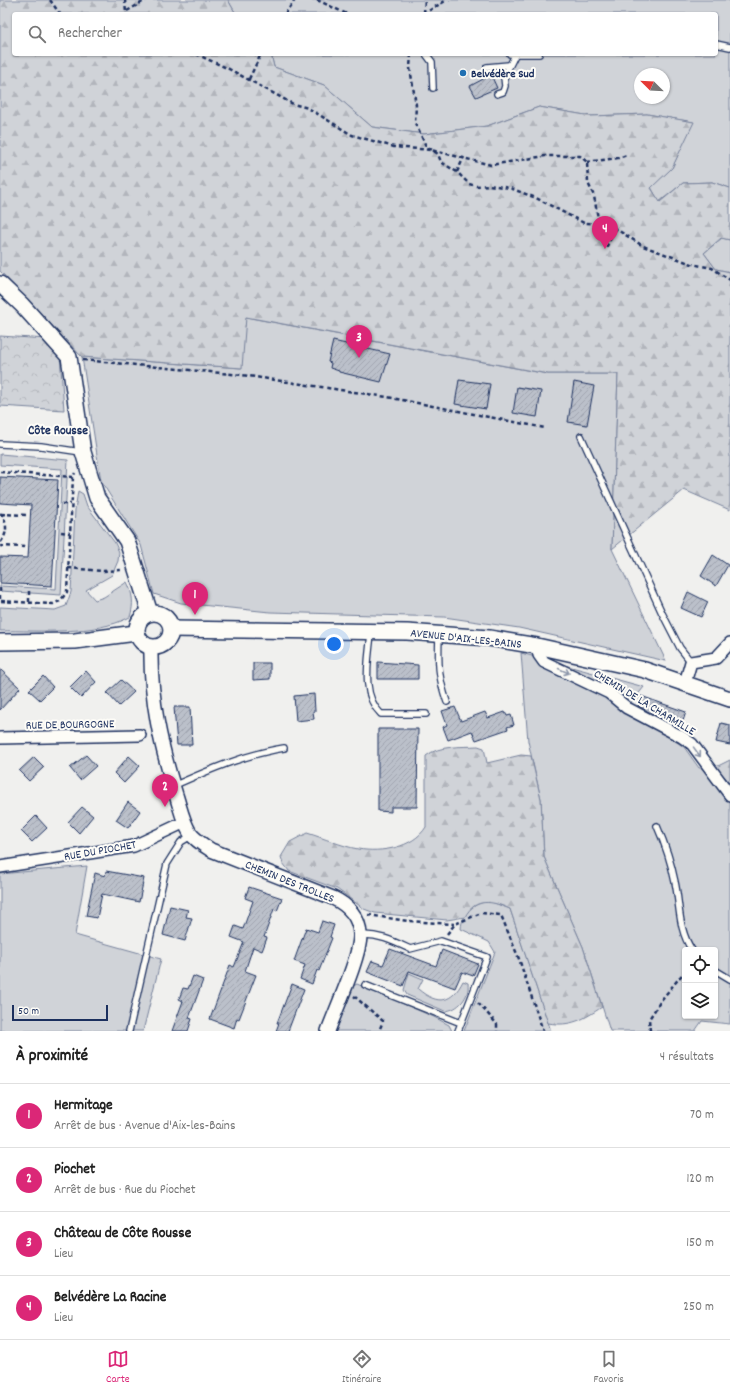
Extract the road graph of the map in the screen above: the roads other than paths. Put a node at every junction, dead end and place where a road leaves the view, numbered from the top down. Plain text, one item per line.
1 (718, 44) edge
2 (730, 47) edge
3 (428, 56) edge
4 (512, 56) edge
5 (509, 66) junction
6 (487, 67) dead end
7 (433, 88) dead end
8 (497, 94) dead end
9 (0, 284) edge
10 (581, 436) dead end
11 (0, 444) edge
12 (83, 452) junction
13 (150, 613) junction
14 (171, 629) junction
15 (371, 632) junction
16 (136, 633) junction
17 (439, 633) junction
18 (0, 642) edge
19 (730, 644) edge
20 (537, 646) junction
21 (151, 648) junction
22 (691, 662) junction
23 (685, 683) junction
24 (730, 699) edge
25 (447, 702) dead end
26 (426, 714) dead end
27 (140, 735) dead end
28 (0, 738) edge
29 (284, 748) dead end
30 (173, 786) junction
31 (730, 795) edge
32 (185, 822) junction
33 (657, 826) dead end
34 (192, 835) junction
35 (0, 867) edge
36 (360, 935) junction
37 (690, 947) edge
38 (718, 972) edge
39 (730, 978) edge
40 (366, 985) dead end
41 (461, 1023) junction
42 (130, 1031) edge
43 (328, 1031) edge
44 (458, 1031) edge

1 - 2 lane
3 - 7 lane
4 - 5 lane
5 - 6 lane
5 - 8 lane
9 - 12 main road
10 - 22 lane
11 - 12 lane
12 - 13 main road
13 - 14 main road
13 - 16 main road
14 - 15 main road, AVENUE D'AIX-LES-BAINS
14 - 21 main road
15 - 17 main road, AVENUE D'AIX-LES-BAINS
15 - 26 lane
16 - 18 main road
16 - 21 main road
17 - 20 main road, AVENUE D'AIX-LES-BAINS
17 - 25 lane
19 - 22 street
20 - 23 main road, AVENUE D'AIX-LES-BAINS
20 -> 31 street, CHEMIN DE LA CHARMILLE
21 - 30 street
22 - 23 street
23 - 24 main road, AVENUE D'AIX-LES-BAINS
27 - 28 street, RUE DE BOURGOGNE
29 - 30 lane
30 - 32 street
32 - 34 street, CHEMIN DES TROLLES
32 - 35 street, RUE DU PIOCHET
33 - 37 lane
34 - 36 street, CHEMIN DES TROLLES
34 - 42 lane
36 - 41 lane
36 - 43 street
38 - 39 lane
40 - 41 lane
41 - 44 lane

